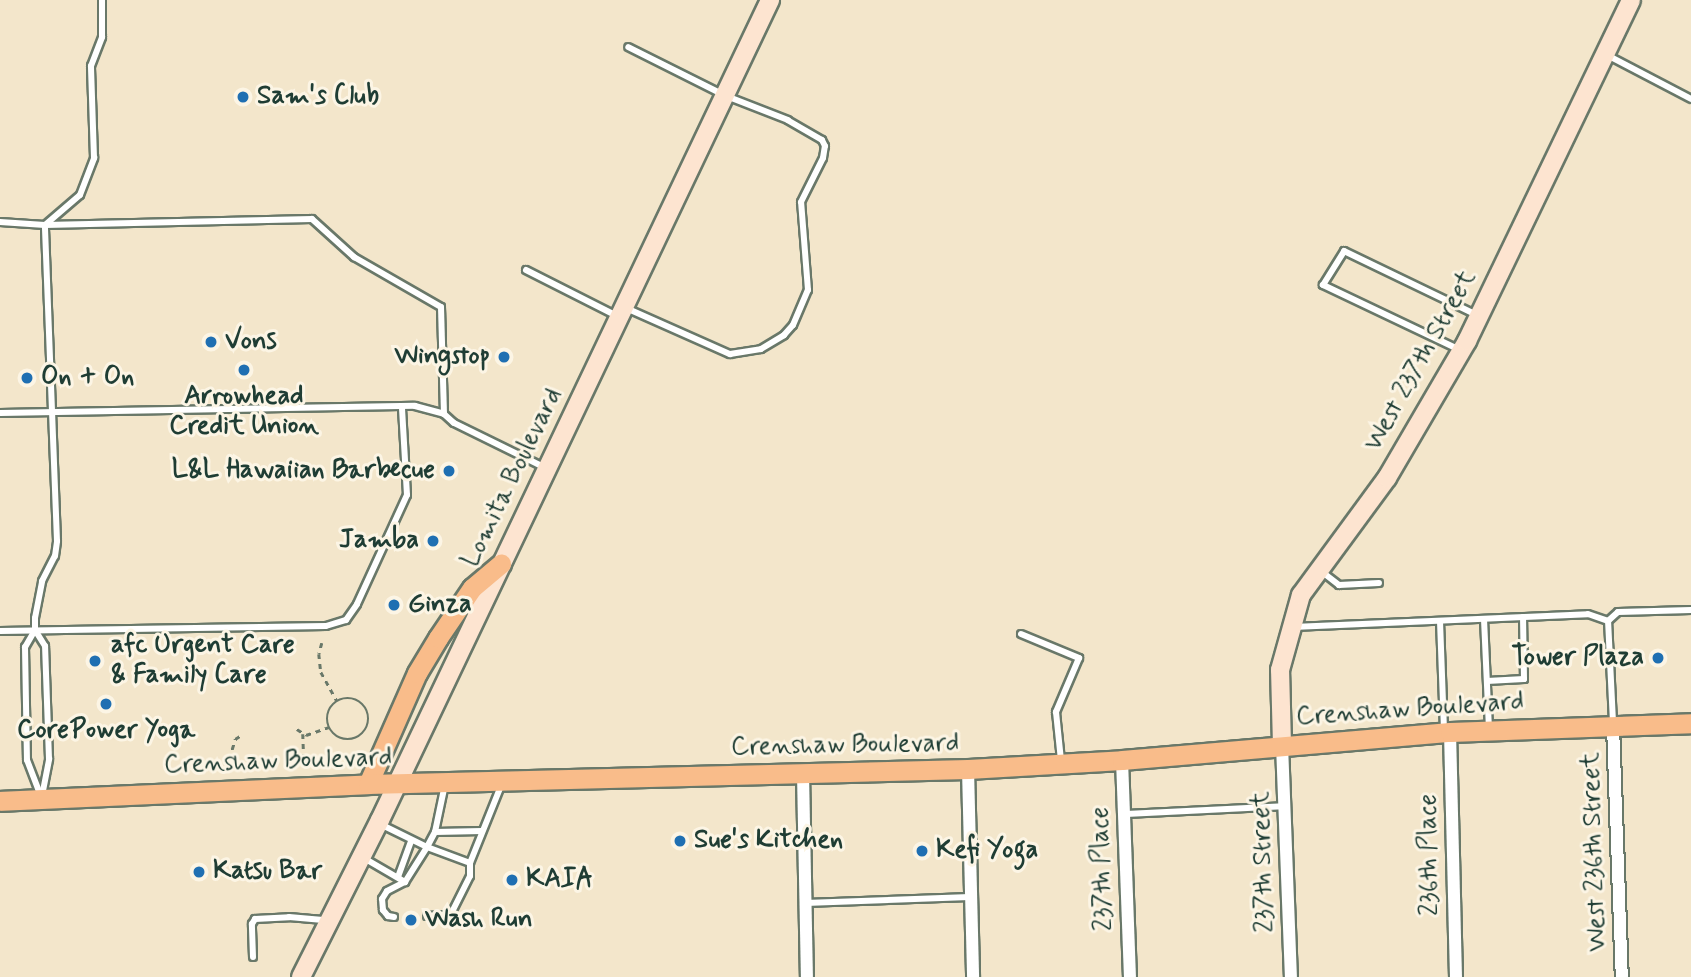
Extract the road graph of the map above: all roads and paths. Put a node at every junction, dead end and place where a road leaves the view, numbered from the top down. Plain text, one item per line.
1 (102, 0) edge
2 (770, 0) edge
3 (1631, 0) edge
4 (628, 47) dead end
5 (1605, 54) junction
6 (724, 95) junction
7 (1691, 99) edge
8 (0, 222) edge
9 (46, 225) junction
10 (526, 270) dead end
11 (621, 312) junction
12 (1479, 316) junction
13 (1461, 351) junction
14 (402, 407) junction
15 (55, 411) junction
16 (0, 414) edge
17 (444, 414) junction
18 (547, 468) junction
19 (501, 564) junction
20 (1319, 570) junction
21 (1379, 583) dead end
22 (1691, 610) edge
23 (1523, 617) junction
24 (1484, 619) junction
25 (1440, 621) junction
26 (1608, 621) junction
27 (1292, 627) junction
28 (35, 630) junction
29 (0, 631) edge
30 (1021, 634) dead end
31 (322, 643) dead end
32 (1486, 681) junction
33 (337, 701) junction
34 (1691, 723) edge
35 (1613, 725) junction
36 (329, 726) junction
37 (297, 729) dead end
38 (1489, 730) junction
39 (1447, 732) junction
40 (243, 734) dead end
41 (303, 734) junction
42 (1282, 745) junction
43 (304, 757) dead end
44 (229, 759) dead end
45 (1122, 760) junction
46 (1061, 763) junction
47 (968, 769) junction
48 (803, 773) junction
49 (503, 781) junction
50 (446, 782) junction
51 (368, 784) junction
52 (398, 784) junction
53 (42, 799) junction
54 (0, 801) edge
55 (1285, 806) junction
56 (1124, 814) junction
57 (379, 823) junction
58 (482, 831) junction
59 (435, 832) junction
60 (411, 841) junction
61 (427, 847) junction
62 (362, 857) junction
63 (470, 863) junction
64 (398, 877) junction
65 (405, 882) junction
66 (971, 897) junction
67 (805, 903) junction
68 (427, 916) dead end
69 (394, 917) dead end
70 (331, 921) junction
71 (253, 957) dead end
72 (301, 977) edge
73 (807, 977) edge
74 (973, 977) edge
75 (1130, 977) edge
76 (1291, 977) edge
77 (1456, 977) edge
78 (1622, 977) edge

1 - 9 lane
2 - 6 main road, Lomita Boulevard
3 - 5 main road, West 237th Street
4 - 6 lane
5 - 7 lane
5 - 12 main road, West 237th Street
6 - 11 main road, Lomita Boulevard
6 - 11 lane
8 - 9 lane
9 - 15 lane
9 - 17 lane
10 - 11 lane
11 - 18 main road, Lomita Boulevard
12 - 13 main road, West 237th Street
12 - 13 lane
13 - 20 main road, West 237th Street
14 - 15 lane
14 - 17 lane
14 - 28 lane
15 - 16 lane
15 - 28 lane
17 - 18 lane
18 - 19 main road, Lomita Boulevard
19 - 51 main road
19 - 52 main road, Lomita Boulevard
20 - 21 lane
20 - 27 main road, West 237th Street
22 - 26 lane
23 - 24 lane
23 - 26 lane
23 - 32 lane
24 - 25 lane
24 - 32 lane
25 - 27 lane
25 - 39 lane
26 - 35 lane
27 - 42 main road, West 237th Street
28 - 29 lane
28 - 53 lane
28 - 53 lane
30 - 46 lane
31 - 33 path
32 - 38 lane
33 - 36 path
33 - 36 path
34 - 35 main road, Crenshaw Boulevard
35 - 38 main road, Crenshaw Boulevard
35 - 78 street, West 236th Street
36 - 41 path
37 - 41 path
38 - 39 main road, Crenshaw Boulevard
39 - 42 main road, Crenshaw Boulevard
39 - 77 street, 236th Place
40 - 44 path
41 - 43 path
42 - 45 main road, Crenshaw Boulevard
42 - 55 street, 237th Street
45 - 46 main road, Crenshaw Boulevard
45 - 56 street, 237th Place
46 - 47 main road, Crenshaw Boulevard
47 - 48 main road, Crenshaw Boulevard
47 - 66 street
48 - 49 main road, Crenshaw Boulevard
48 - 67 street
49 - 50 main road, Crenshaw Boulevard
49 - 58 lane
50 - 52 main road, Crenshaw Boulevard
50 - 59 lane
51 - 52 main road, Crenshaw Boulevard
51 - 53 main road, Crenshaw Boulevard
52 - 57 main road, Lomita Boulevard
53 - 54 main road, Crenshaw Boulevard
55 - 56 lane
55 - 76 street, 237th Street
56 - 75 street, 237th Place
57 - 60 lane
57 - 62 main road, Lomita Boulevard
58 - 59 lane
58 - 63 lane
59 - 61 lane
60 - 61 lane
60 - 64 lane
61 - 63 lane
61 - 65 lane
62 - 64 lane
62 - 70 main road, Lomita Boulevard
63 - 68 lane
64 - 65 lane
65 - 69 lane
66 - 67 lane
66 - 74 street
67 - 73 street
70 - 71 lane
70 - 72 main road, Lomita Boulevard

